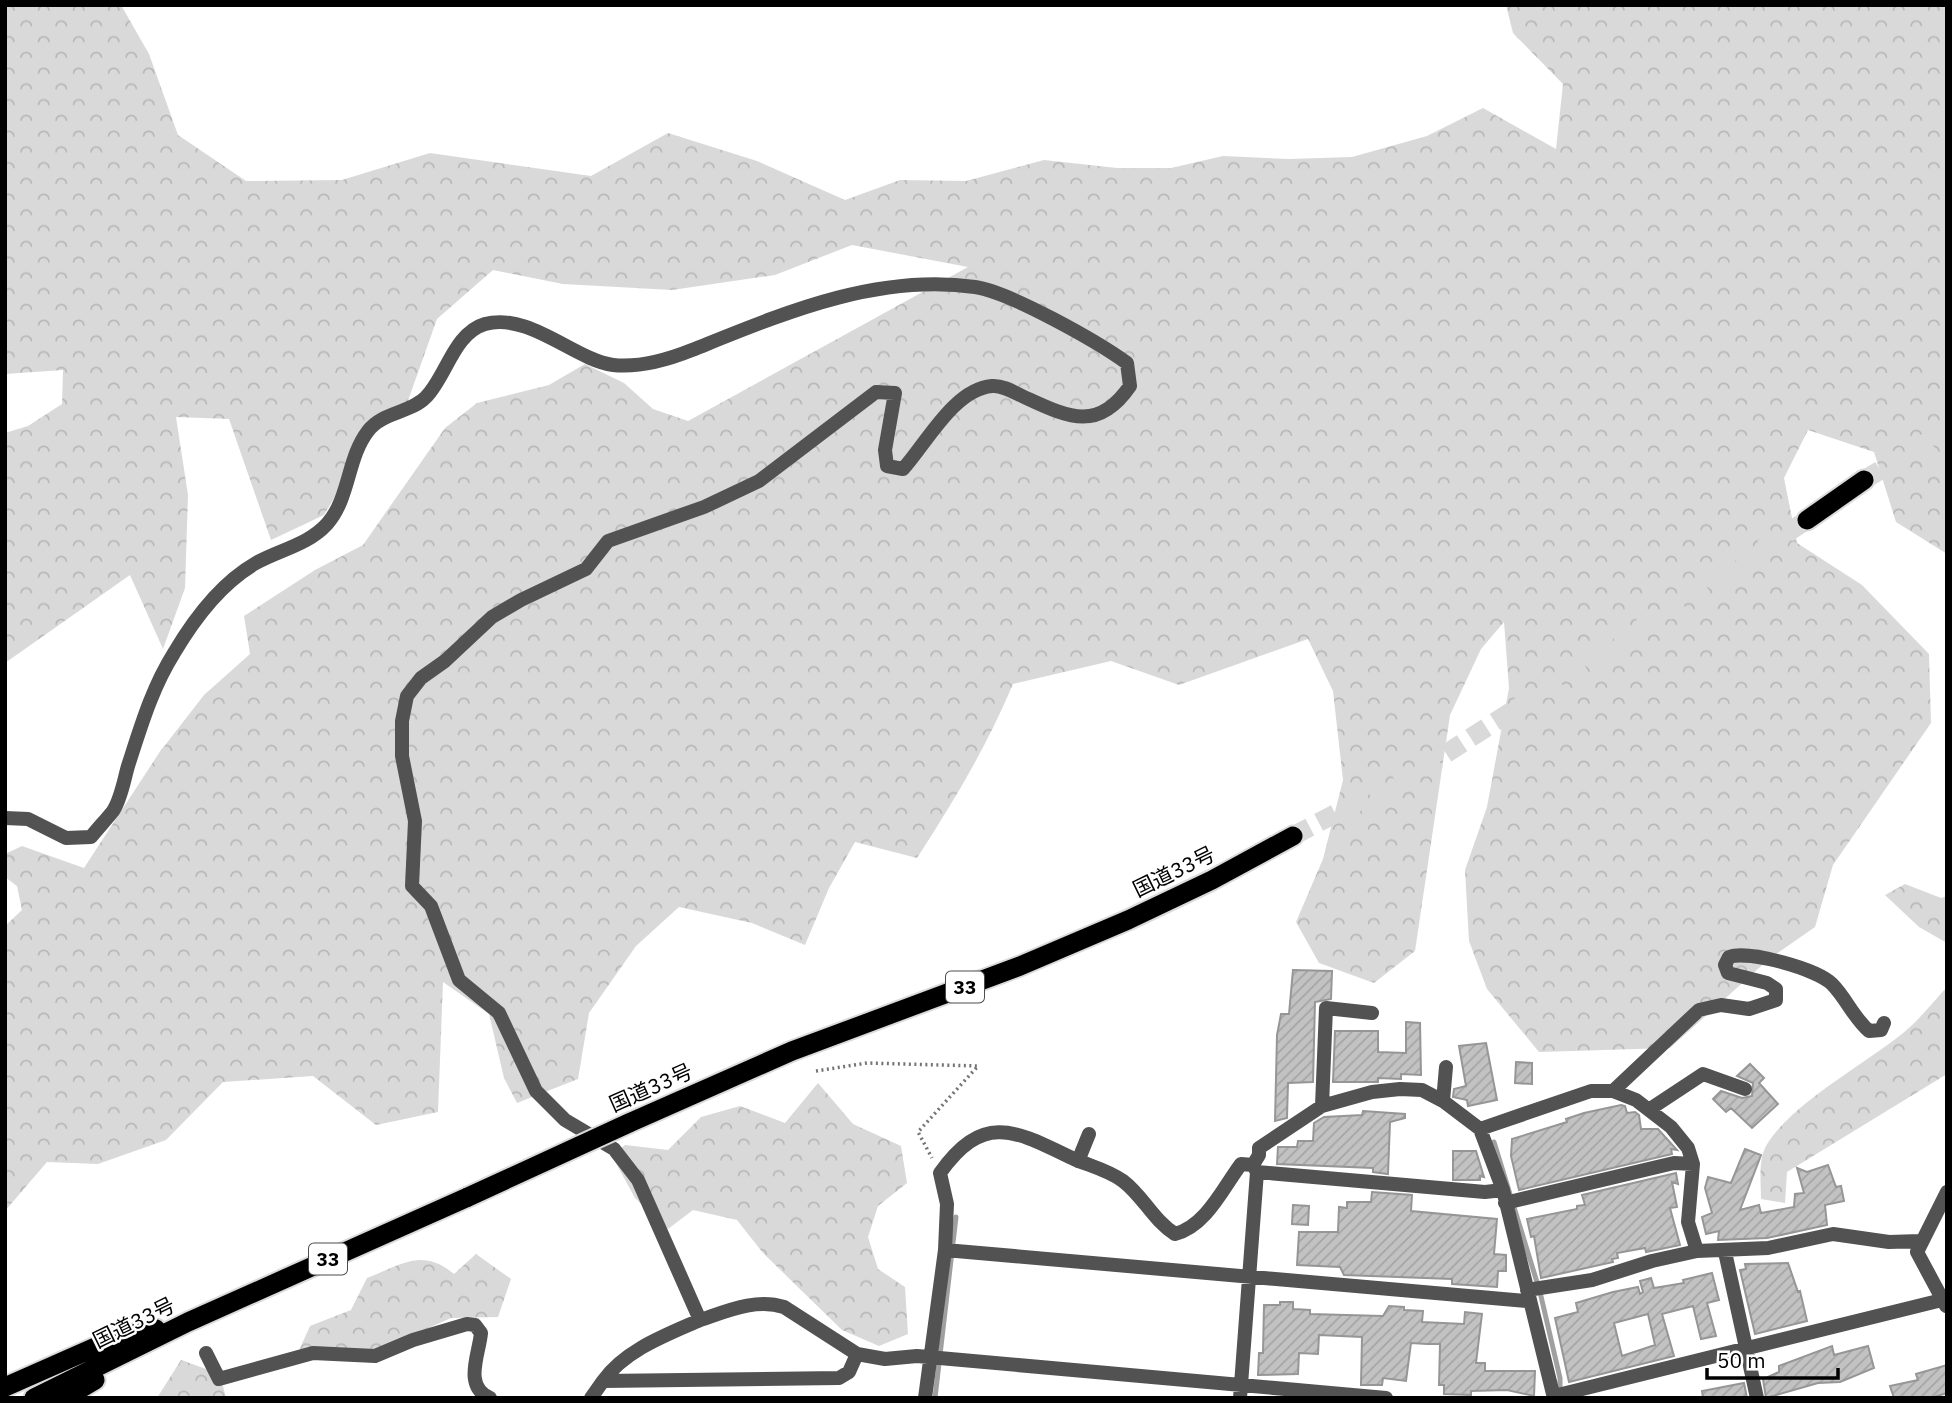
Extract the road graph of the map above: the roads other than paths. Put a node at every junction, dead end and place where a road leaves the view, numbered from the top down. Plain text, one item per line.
1 (1864, 480) tunnel mouth
2 (1807, 520) tunnel mouth
3 (5, 818) edge
4 (1293, 836) tunnel mouth
5 (1372, 1013) dead end
6 (1884, 1023) dead end
7 (1446, 1068) dead end
8 (1745, 1089) dead end
9 (1613, 1091) junction
10 (1443, 1101) junction
11 (1322, 1106) junction
12 (1650, 1110) junction
13 (1480, 1129) junction
14 (1090, 1134) dead end
15 (1078, 1161) junction
16 (1693, 1164) junction
17 (1255, 1168) junction
18 (1947, 1192) edge
19 (1504, 1196) junction
20 (1920, 1241) junction
21 (945, 1250) junction
22 (1697, 1251) junction
23 (1726, 1252) junction
24 (1250, 1277) junction
25 (1527, 1296) junction
26 (1945, 1303) edge
27 (700, 1320) junction
28 (188, 1322) junction
29 (1746, 1350) junction
30 (206, 1353) dead end
31 (857, 1354) junction
32 (929, 1357) junction
33 (604, 1381) junction
34 (5, 1387) edge
35 (1241, 1392) edge
36 (1554, 1397) edge
37 (34, 1398) edge
38 (65, 1398) edge
39 (490, 1398) edge
40 (591, 1398) edge
41 (925, 1398) edge
42 (1386, 1398) edge
43 (1757, 1398) edge

1 - 2 highway
3 - 27 street
4 - 28 highway, 国道33号 / 33, bridge
5 - 11 street
6 - 9 street
7 - 10 street
8 - 12 street
9 - 12 street
9 - 13 street
10 - 11 street
10 - 13 street
11 - 17 street
12 - 16 street
13 - 19 street
14 - 15 street
15 - 17 street
15 - 21 street
16 - 19 street
16 - 22 street
17 - 19 street
17 - 24 street
18 - 20 street
19 - 25 street
20 - 23 street
20 - 26 street
21 - 24 street
21 - 32 street
22 - 23 street
22 - 25 street
23 - 29 street
24 - 25 street
24 - 35 street
25 - 36 street
26 - 29 street
27 - 31 street
27 - 33 street
28 - 34 highway
28 - 37 highway, 国道33号 / 33
28 - 38 highway
29 - 36 street
29 - 43 street
30 - 39 street
31 - 32 street
31 - 33 street
32 - 35 street
32 - 41 street
33 - 40 street
35 - 42 street

